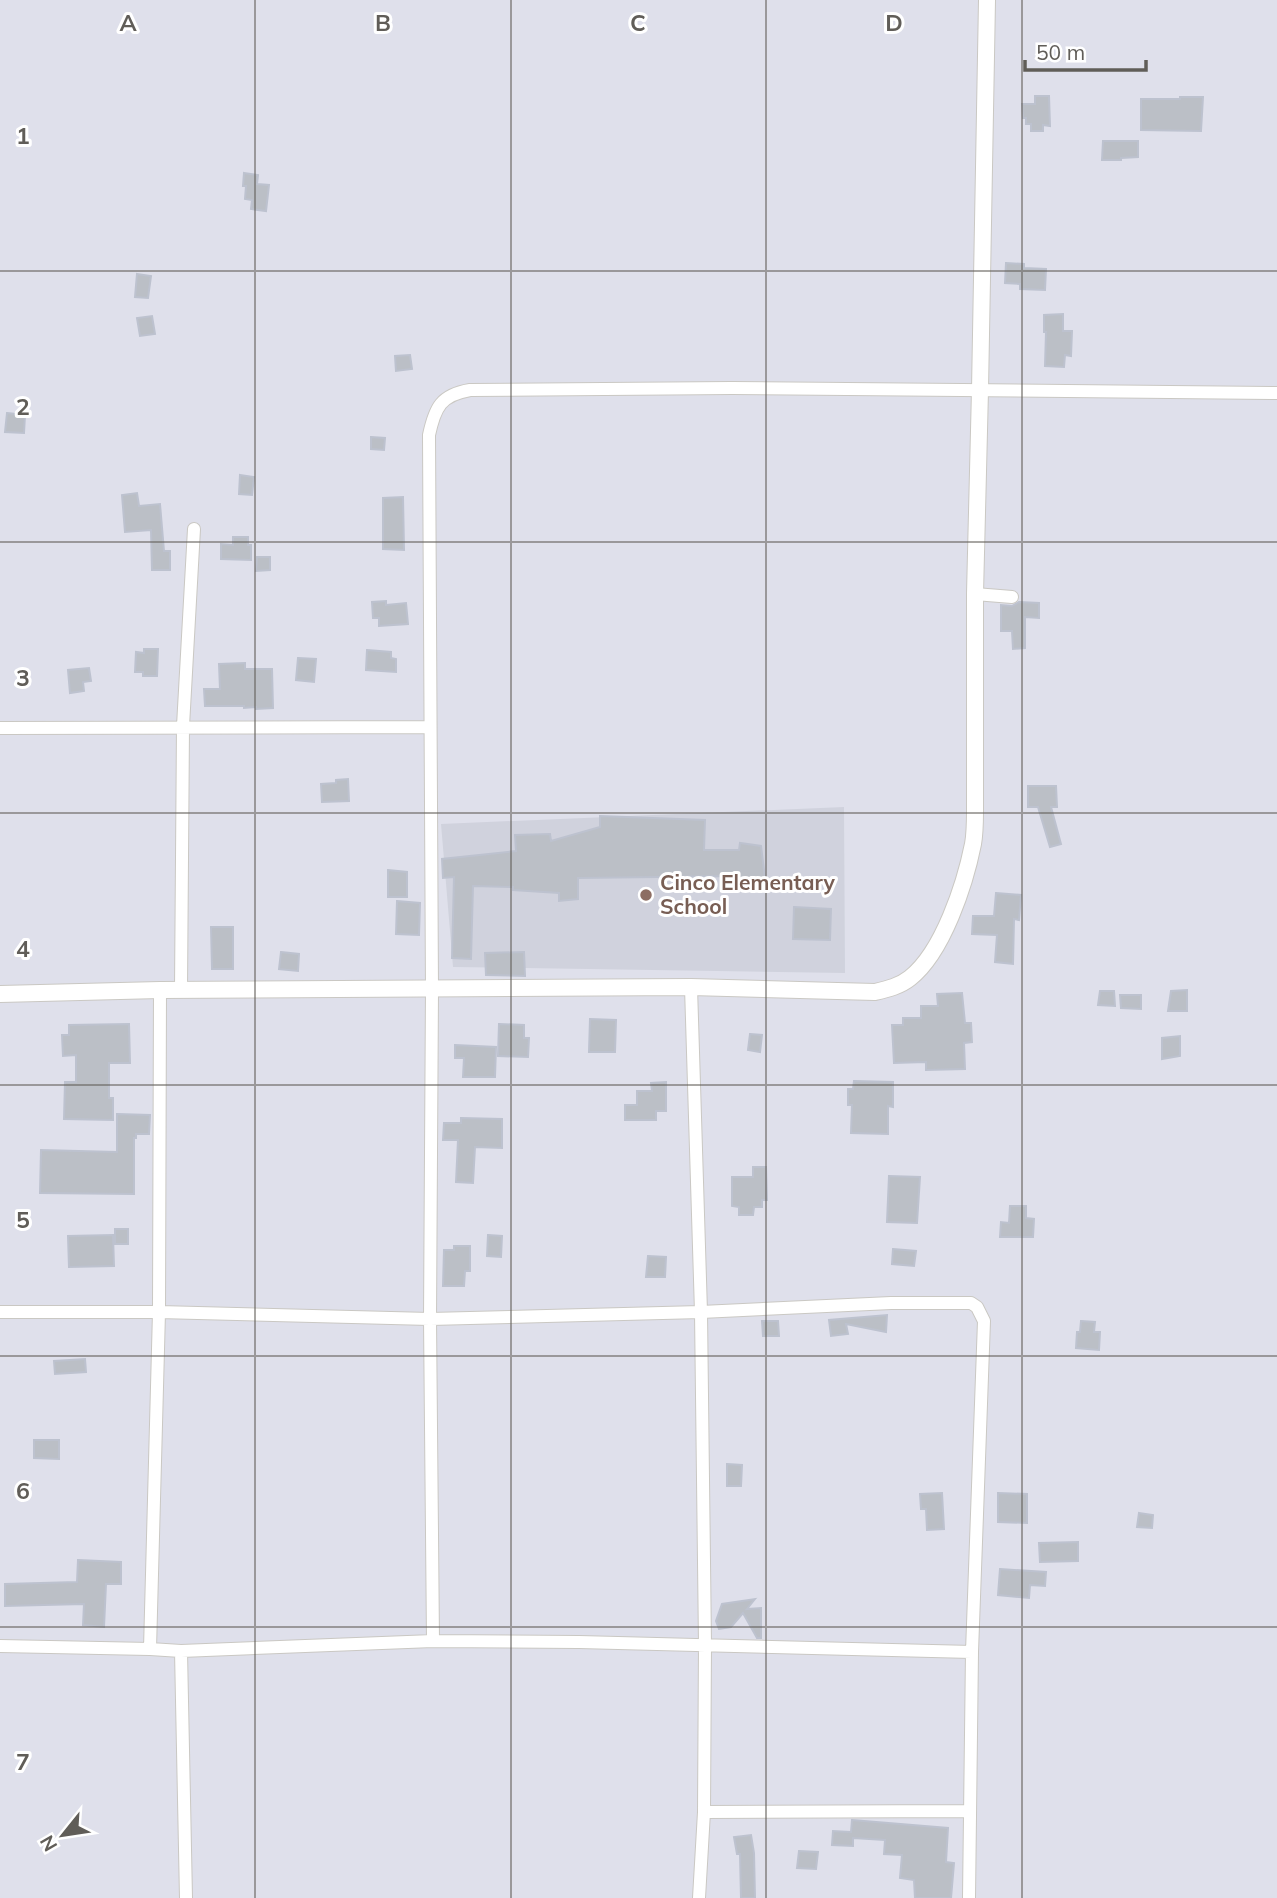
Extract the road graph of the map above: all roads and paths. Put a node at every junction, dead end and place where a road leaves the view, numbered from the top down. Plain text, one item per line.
1 (987, 0) edge
2 (980, 390) junction
3 (1277, 393) edge
4 (194, 529) dead end
5 (975, 594) junction
6 (1012, 597) dead end
7 (183, 726) junction
8 (429, 727) junction
9 (0, 728) edge
10 (691, 987) junction
11 (432, 989) junction
12 (160, 990) junction
13 (181, 990) junction
14 (0, 994) edge
15 (0, 1312) edge
16 (159, 1312) junction
17 (701, 1312) junction
18 (430, 1319) junction
19 (433, 1641) junction
20 (705, 1645) junction
21 (0, 1646) edge
22 (150, 1649) junction
23 (181, 1651) junction
24 (972, 1652) junction
25 (970, 1811) junction
26 (704, 1812) junction
27 (186, 1898) edge
28 (699, 1898) edge
29 (969, 1898) edge

1 - 2 street
2 - 3 street
2 - 5 street
2 - 8 street
4 - 7 street
5 - 6 street
5 - 10 street
7 - 8 street
7 - 9 street
7 - 13 street
8 - 11 street
10 - 11 street
10 - 17 street
11 - 13 street
11 - 18 street
12 - 13 street
12 - 14 street
12 - 16 street
15 - 16 street
16 - 18 street
16 - 22 street
17 - 18 street
17 - 20 street
17 - 24 street
18 - 19 street
19 - 20 street
19 - 23 street
20 - 24 street
20 - 26 street
21 - 22 street
22 - 23 street
23 - 27 street
24 - 25 street
25 - 26 street
25 - 29 street
26 - 28 street

